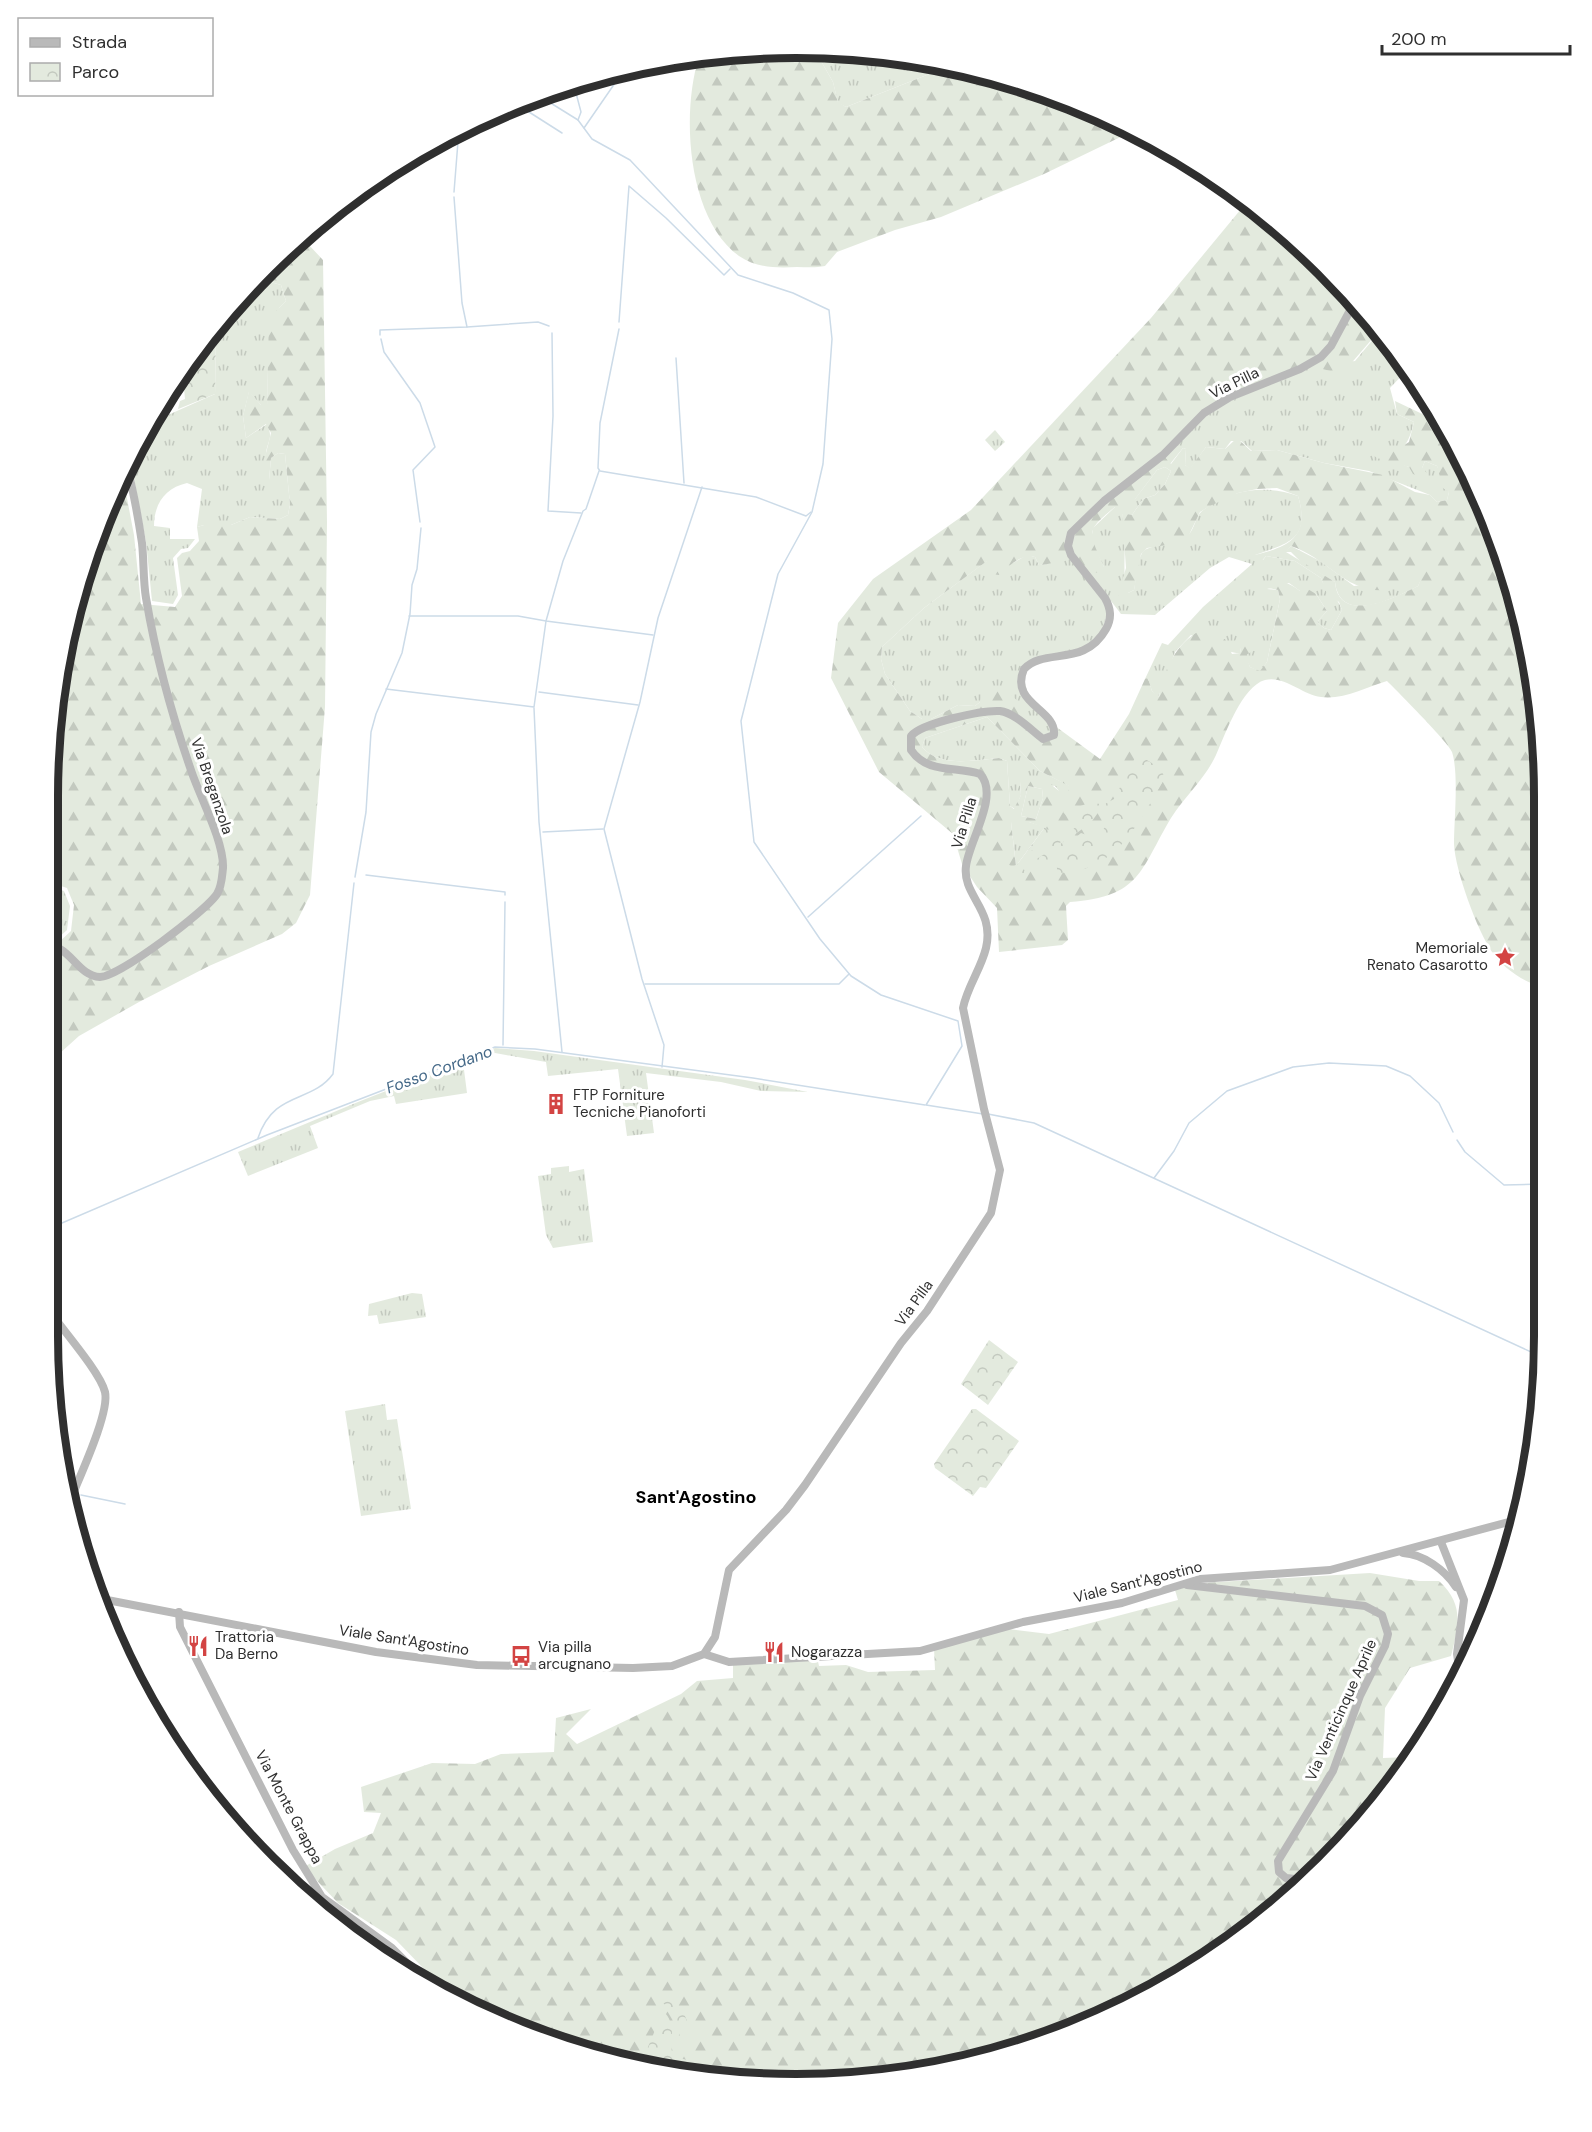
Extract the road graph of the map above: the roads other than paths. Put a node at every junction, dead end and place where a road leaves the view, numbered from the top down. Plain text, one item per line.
1 (1350, 310) edge
2 (130, 482) edge
3 (58, 950) edge
4 (58, 1323) edge
5 (75, 1489) edge
6 (1509, 1522) edge
7 (1441, 1542) junction
8 (1396, 1553) junction
9 (1183, 1584) junction
10 (108, 1600) edge
11 (1464, 1609) junction
12 (179, 1612) junction
13 (707, 1650) junction
14 (1458, 1660) edge
15 (1294, 1879) edge
16 (405, 1961) edge

1 - 13 street, Via Pilla
2 - 3 street, Via Breganzola
4 - 5 street
6 - 7 street, Viale Sant'Agostino
7 - 8 street, Viale Sant'Agostino
7 - 11 street
8 - 9 street, Viale Sant'Agostino
8 - 11 street
9 - 13 street, Viale Sant'Agostino
9 - 15 street, Via Venticinque Aprile
10 - 12 street, Viale Sant'Agostino
11 - 14 street
12 - 13 street, Viale Sant'Agostino
12 - 16 street, Via Monte Grappa

